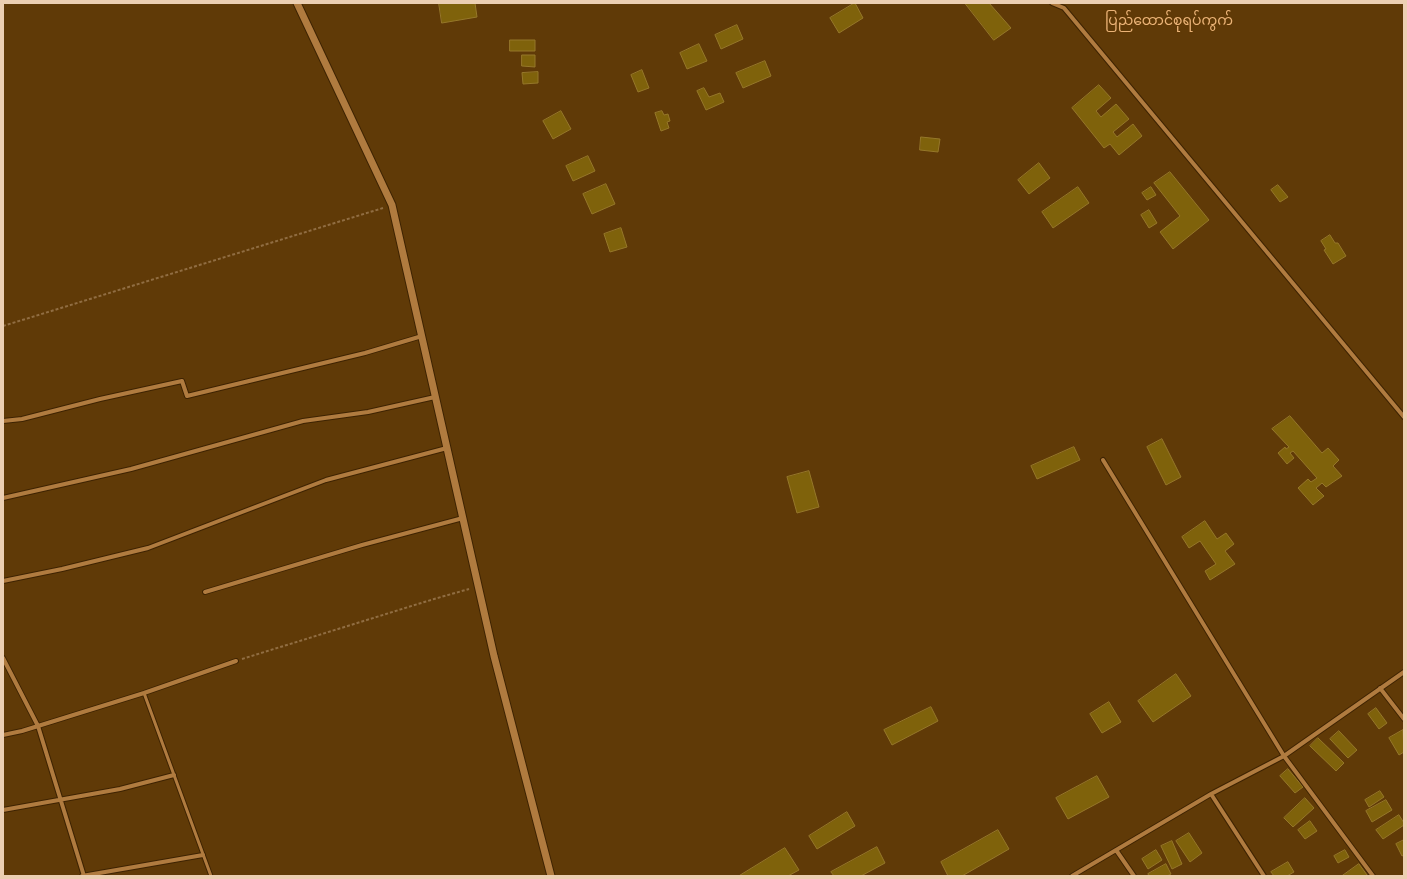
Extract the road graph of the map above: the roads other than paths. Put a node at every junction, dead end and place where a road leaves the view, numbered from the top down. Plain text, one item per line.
1 (297, 3) edge
2 (1052, 3) edge
3 (1060, 3) edge
4 (1064, 8) junction
5 (422, 336) junction
6 (435, 397) junction
7 (1404, 417) edge
8 (3, 422) edge
9 (447, 448) junction
10 (1103, 460) dead end
11 (3, 498) edge
12 (462, 518) junction
13 (3, 581) edge
14 (205, 592) dead end
15 (3, 658) edge
16 (236, 661) road end
17 (1404, 672) edge
18 (1380, 688) junction
19 (144, 693) junction
20 (1404, 719) edge
21 (38, 726) junction
22 (3, 735) edge
23 (1284, 756) junction
24 (174, 775) junction
25 (1211, 794) junction
26 (60, 799) junction
27 (3, 810) edge
28 (1116, 850) junction
29 (204, 855) junction
30 (83, 876) edge
31 (211, 876) edge
32 (551, 876) edge
33 (1072, 876) edge
34 (1134, 876) edge
35 (1264, 876) edge
36 (1373, 876) edge

1 - 5 street
2 - 4 street
3 - 4 street
4 - 7 street
5 - 6 street
5 - 8 street
6 - 9 street
6 - 11 street
9 - 12 street
9 - 13 street
10 - 23 street
12 - 14 street
12 - 32 street
15 - 21 street
16 - 19 street
17 - 18 street
18 - 20 street
18 - 23 street
19 - 21 street
19 - 24 lane
21 - 22 street
21 - 26 street
23 - 25 street
23 - 36 street
24 - 26 street
24 - 29 lane
25 - 28 street
25 - 35 street
26 - 27 street
26 - 30 street
28 - 33 street
28 - 34 street
29 - 30 street
29 - 31 lane

